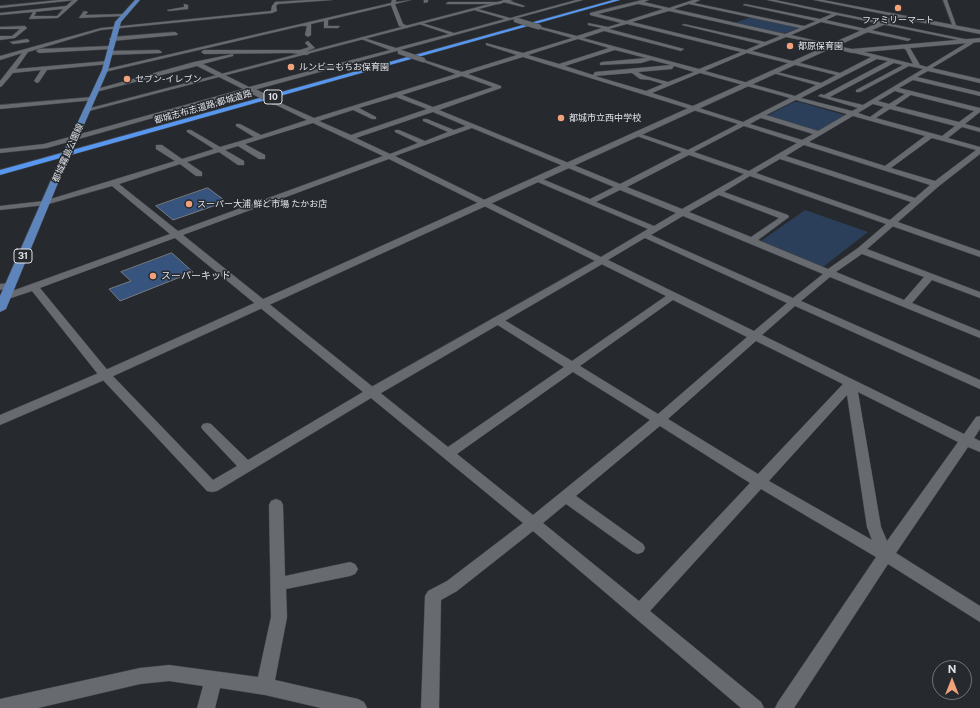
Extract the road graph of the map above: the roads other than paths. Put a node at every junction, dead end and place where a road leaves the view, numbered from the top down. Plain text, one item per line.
1 (75, 0) edge
2 (138, 0) edge
3 (409, 0) edge
4 (581, 0) edge
5 (609, 0) edge
6 (618, 0) edge
7 (625, 0) edge
8 (647, 0) edge
9 (698, 0) edge
10 (758, 0) edge
11 (769, 0) edge
12 (816, 0) edge
13 (945, 0) edge
14 (372, 1) dead end
15 (506, 1) edge
16 (330, 2) edge
17 (394, 2) edge
18 (635, 2) junction
19 (448, 3) dead end
20 (689, 3) junction
21 (745, 4) junction
22 (186, 5) dead end
23 (523, 6) dead end
24 (798, 6) junction
25 (0, 7) edge
26 (67, 7) junction
27 (354, 8) dead end
28 (374, 8) junction
29 (221, 9) dead end
30 (476, 9) junction
31 (668, 9) junction
32 (36, 11) junction
33 (362, 11) junction
34 (727, 11) junction
35 (86, 12) dead end
36 (273, 12) junction
37 (255, 13) junction
38 (0, 14) edge
39 (240, 14) junction
40 (628, 14) dead end
41 (837, 14) junction
42 (124, 15) junction
43 (223, 16) junction
44 (750, 16) junction
45 (898, 16) junction
46 (276, 17) dead end
47 (642, 17) junction
48 (705, 18) junction
49 (256, 19) dead end
50 (326, 19) junction
51 (240, 20) dead end
52 (513, 20) junction
53 (546, 20) junction
54 (820, 20) junction
55 (169, 22) junction
56 (626, 22) junction
57 (421, 23) junction
58 (729, 23) junction
59 (883, 23) junction
60 (590, 24) dead end
61 (298, 25) junction
62 (684, 25) junction
63 (116, 27) junction
64 (338, 27) dead end
65 (406, 27) junction
66 (803, 27) junction
67 (955, 27) junction
68 (0, 28) edge
69 (606, 29) junction
70 (868, 30) junction
71 (924, 31) junction
72 (664, 32) junction
73 (980, 32) edge
74 (302, 33) dead end
75 (175, 34) dead end
76 (455, 34) junction
77 (782, 36) junction
78 (0, 38) edge
79 (363, 38) junction
80 (578, 38) junction
81 (112, 39) junction
82 (908, 39) junction
83 (980, 40) edge
84 (27, 41) dead end
85 (230, 41) junction
86 (256, 41) dead end
87 (703, 41) junction
88 (971, 41) junction
89 (0, 43) edge
90 (308, 43) dead end
91 (488, 44) dead end
92 (695, 44) dead end
93 (763, 44) junction
94 (251, 46) dead end
95 (832, 46) junction
96 (905, 46) junction
97 (688, 47) dead end
98 (5, 48) edge
99 (614, 48) junction
100 (888, 48) junction
101 (681, 49) junction
102 (110, 50) junction
103 (246, 51) junction
104 (398, 51) junction
105 (744, 51) junction
106 (852, 51) junction
107 (24, 52) junction
108 (305, 52) junction
109 (182, 54) junction
110 (522, 54) junction
111 (876, 57) junction
112 (0, 58) edge
113 (583, 58) junction
114 (653, 59) junction
115 (192, 60) dead end
116 (639, 61) junction
117 (893, 61) junction
118 (868, 62) junction
119 (199, 64) junction
120 (602, 64) junction
121 (795, 64) junction
122 (907, 65) junction
123 (106, 66) junction
124 (560, 66) junction
125 (680, 66) junction
126 (884, 66) junction
127 (918, 67) junction
128 (45, 68) junction
129 (857, 68) junction
130 (649, 69) junction
131 (926, 69) junction
132 (898, 70) junction
133 (11, 71) junction
134 (633, 71) junction
135 (0, 72) edge
136 (581, 72) junction
137 (775, 72) junction
138 (873, 72) junction
139 (462, 73) junction
140 (695, 73) junction
141 (222, 75) junction
142 (588, 75) junction
143 (844, 75) junction
144 (888, 75) junction
145 (663, 76) dead end
146 (670, 76) dead end
147 (895, 77) dead end
148 (648, 78) junction
149 (860, 78) junction
150 (901, 78) dead end
151 (910, 79) junction
152 (37, 81) dead end
153 (980, 81) edge
154 (669, 83) junction
155 (747, 84) junction
156 (825, 84) junction
157 (874, 84) junction
158 (0, 85) edge
159 (684, 87) dead end
160 (844, 87) junction
161 (953, 87) junction
162 (884, 88) dead end
163 (96, 90) junction
164 (251, 90) junction
165 (893, 90) junction
166 (947, 91) dead end
167 (809, 92) junction
168 (647, 93) junction
169 (910, 93) junction
170 (395, 94) junction
171 (980, 94) edge
172 (825, 96) junction
173 (859, 96) junction
174 (797, 98) junction
175 (92, 99) junction
176 (890, 106) junction
177 (0, 107) edge
178 (352, 107) junction
179 (696, 108) junction
180 (87, 110) junction
181 (432, 110) junction
182 (980, 110) edge
183 (858, 111) junction
184 (761, 116) junction
185 (897, 116) junction
186 (873, 117) junction
187 (374, 118) dead end
188 (930, 118) junction
189 (314, 120) junction
190 (425, 120) dead end
191 (745, 124) junction
192 (959, 124) junction
193 (238, 125) dead end
194 (471, 126) junction
195 (979, 128) edge
196 (189, 131) dead end
197 (397, 131) dead end
198 (453, 132) junction
199 (819, 133) junction
200 (636, 134) junction
201 (260, 137) junction
202 (945, 137) junction
203 (350, 138) junction
204 (73, 139) junction
205 (803, 142) junction
206 (238, 143) junction
207 (424, 143) junction
208 (980, 144) edge
209 (159, 147) dead end
210 (219, 149) junction
211 (980, 150) edge
212 (0, 151) edge
213 (688, 153) junction
214 (389, 156) junction
215 (780, 156) junction
216 (262, 157) dead end
217 (180, 162) junction
218 (241, 163) dead end
219 (566, 166) junction
220 (886, 168) junction
221 (0, 173) edge
222 (199, 174) dead end
223 (749, 175) junction
224 (537, 180) junction
225 (113, 183) junction
226 (936, 184) junction
227 (621, 187) junction
228 (718, 192) junction
229 (590, 202) junction
230 (916, 202) junction
231 (45, 203) junction
232 (484, 203) junction
233 (0, 208) edge
234 (683, 212) junction
235 (892, 224) junction
236 (654, 229) junction
237 (176, 234) junction
238 (645, 235) junction
239 (751, 241) junction
240 (861, 250) junction
241 (980, 254) edge
242 (600, 260) junction
243 (829, 273) junction
244 (930, 276) junction
245 (5, 286) edge
246 (34, 287) junction
247 (980, 295) edge
248 (674, 296) junction
249 (5, 298) junction
250 (794, 302) junction
251 (261, 304) junction
252 (906, 304) junction
253 (0, 309) edge
254 (497, 320) junction
255 (980, 335) edge
256 (756, 336) junction
257 (572, 367) junction
258 (105, 375) junction
259 (851, 383) junction
260 (980, 385) edge
261 (371, 393) junction
262 (660, 419) junction
263 (0, 420) edge
264 (980, 420) edge
265 (208, 427) dead end
266 (966, 440) junction
267 (980, 447) edge
268 (447, 454) junction
269 (246, 466) junction
270 (760, 482) junction
271 (566, 496) junction
272 (276, 505) dead end
273 (533, 523) junction
274 (638, 548) dead end
275 (886, 555) junction
276 (350, 569) dead end
277 (278, 584) junction
278 (640, 611) junction
279 (980, 614) edge
280 (214, 678) junction
281 (265, 686) junction
282 (0, 708) edge
283 (206, 708) edge
284 (358, 708) edge
285 (430, 708) edge
286 (755, 708) edge
287 (784, 708) edge

1 - 25 street
1 - 26 street
2 - 42 main road, 都城霧島公園線 / 31
3 - 17 street
4 - 52 street
5 - 53 highway
6 - 53 highway, 都城志布志道路;都城道路 / 10
7 - 18 street
7 - 53 highway
8 - 18 street
9 - 20 street
10 - 21 street
11 - 24 street
12 - 24 street
12 - 45 street
13 - 67 street
14 - 28 street
15 - 19 street
15 - 23 street
15 - 30 street
16 - 36 street
17 - 28 street
17 - 65 street
18 - 31 street
18 - 56 street
20 - 31 street
20 - 34 street
21 - 34 street
21 - 54 street
22 - 55 street
24 - 41 street
26 - 32 street
26 - 32 street
27 - 33 street
28 - 33 street
29 - 43 street
30 - 52 street
30 - 57 street
31 - 47 street
31 - 48 street
32 - 38 street
33 - 50 street
34 - 44 street
35 - 42 street
36 - 37 street
36 - 46 street
37 - 39 street
37 - 49 street
39 - 43 street
39 - 51 street
40 - 47 street
41 - 54 street
41 - 59 street
42 - 63 main road, 都城霧島公園線 / 31
43 - 55 street
44 - 58 street
44 - 66 street
45 - 59 street
45 - 67 street
47 - 56 street
48 - 58 street
48 - 62 street
50 - 61 street
50 - 64 street
52 - 76 street
52 - 80 street, bridge
53 - 221 highway, 都城志布志道路;都城道路 / 10
54 - 66 street
54 - 70 street
55 - 63 street
56 - 69 street
56 - 72 street
57 - 65 street
57 - 76 street
58 - 77 street
59 - 70 street
59 - 71 street
60 - 69 street
61 - 74 street
61 - 85 street
62 - 72 street
62 - 93 street
63 - 81 main road, 都城霧島公園線 / 31
63 - 107 street
65 - 79 street
66 - 77 street
67 - 73 street
68 - 78 street
69 - 80 street
69 - 101 street
70 - 82 street
70 - 95 street
71 - 82 street
71 - 88 street
72 - 87 street
75 - 81 street
76 - 104 street
77 - 93 street
77 - 95 street
79 - 104 street
79 - 108 street
80 - 99 street
80 - 110 street
81 - 102 main road, 都城霧島公園線 / 31
82 - 100 street
83 - 88 street
84 - 98 street
85 - 86 street
85 - 94 street
85 - 109 street
87 - 92 street
87 - 105 street
88 - 96 street
88 - 131 street
89 - 98 street
90 - 108 street
91 - 110 street
93 - 105 street
95 - 106 street
95 - 121 street
96 - 100 street
96 - 127 street
97 - 101 street
98 - 107 street
99 - 113 street
99 - 114 street
100 - 106 street
101 - 114 street
102 - 107 street
102 - 109 street
102 - 123 main road, 都城霧島公園線 / 31
103 - 108 street
103 - 109 street
103 - 119 street
104 - 139 street, bridge
104 - 164 street
105 - 121 street
105 - 140 street
106 - 111 street
107 - 112 street
107 - 133 street
108 - 141 street
109 - 123 street
110 - 124 street
110 - 139 street
111 - 117 street
111 - 118 street
113 - 120 street
113 - 124 street
114 - 116 street
114 - 125 street
115 - 119 street
116 - 120 street
116 - 130 street
117 - 122 street
117 - 126 street
118 - 126 street
118 - 129 street
119 - 141 street
119 - 163 street
120 - 136 street
121 - 137 street
121 - 143 street
122 - 127 street
122 - 132 street
123 - 128 street
123 - 163 main road, 都城霧島公園線 / 31
124 - 136 street
125 - 130 street
125 - 140 street
126 - 132 street
126 - 138 street
127 - 131 street
128 - 133 street
128 - 152 street
129 - 138 street
129 - 143 street
130 - 134 street
131 - 151 street
131 - 153 street
132 - 144 street
133 - 135 street
133 - 158 street
134 - 142 street
134 - 148 street
136 - 142 street
137 - 155 street
137 - 156 street
138 - 144 street
138 - 149 street
139 - 170 street
139 - 181 street
140 - 146 street
140 - 154 street
140 - 155 street
141 - 164 street
141 - 180 street
142 - 168 street
143 - 149 street
143 - 156 street
144 - 147 street
144 - 157 street
145 - 148 street
148 - 154 street
149 - 157 street
149 - 160 street
150 - 151 street
151 - 161 street
151 - 165 street
154 - 159 street
154 - 168 street
155 - 174 street
155 - 179 street
156 - 160 street
156 - 167 street
157 - 173 street
160 - 172 street
160 - 173 street
161 - 166 street
161 - 171 street
162 - 165 street
163 - 175 main road, 都城霧島公園線 / 31
164 - 189 street, bridge
164 - 204 street
165 - 169 street
165 - 173 street
167 - 172 street
167 - 174 street
168 - 179 street
169 - 176 street
169 - 188 street
170 - 178 street
170 - 181 street
172 - 173 street
173 - 176 street
173 - 183 street
173 - 183 street
174 - 183 street
174 - 184 street
175 - 177 street
175 - 180 main road, 都城霧島公園線 / 31
176 - 185 street
176 - 186 street
178 - 187 street
178 - 189 street
179 - 191 street
179 - 200 street
180 - 204 main road, 都城霧島公園線 / 31
181 - 194 street
181 - 203 street
182 - 188 street
182 - 192 street
183 - 186 street
183 - 188 street
183 - 199 street
184 - 191 street
184 - 199 street
185 - 186 street
185 - 188 street
185 - 188 street
188 - 192 street
188 - 202 street
188 - 211 street
188 - 220 street
189 - 201 street
189 - 203 street
190 - 198 street
191 - 205 street
191 - 213 street
192 - 195 street
192 - 202 street
193 - 201 street
194 - 198 street
194 - 219 street
196 - 210 street
197 - 207 street
198 - 207 street
199 - 205 street
200 - 213 street
200 - 219 street
201 - 206 street
202 - 208 street
203 - 214 street
204 - 212 street
204 - 231 main road, 都城霧島公園線 / 31, bridge
205 - 215 street
205 - 220 street
206 - 210 street
206 - 216 street
207 - 214 street
209 - 217 street
210 - 217 street
210 - 218 street
211 - 226 street
213 - 223 street
213 - 227 street
214 - 232 street
214 - 237 street
215 - 223 street
215 - 230 street
217 - 222 street
217 - 225 street
219 - 224 street
219 - 227 street
220 - 226 street
223 - 228 street
223 - 235 street
224 - 229 street
224 - 232 street
225 - 231 street
225 - 237 street
226 - 230 street
227 - 229 street
227 - 234 street
228 - 234 street
228 - 239 street
229 - 236 street
230 - 235 street
231 - 233 street
231 - 245 main road, 都城霧島公園線 / 31
232 - 242 street
232 - 251 street
234 - 236 street
234 - 239 street
235 - 240 street
235 - 241 street
236 - 238 street
237 - 246 street
237 - 251 street
238 - 242 street
238 - 250 street
239 - 243 street
240 - 243 street
240 - 244 street
242 - 248 street
242 - 254 street
243 - 250 street
243 - 252 street
244 - 247 street
244 - 252 street
245 - 249 main road, 都城霧島公園線 / 31
246 - 249 street
246 - 258 street
248 - 256 street
248 - 257 street
249 - 253 main road, 都城霧島公園線 / 31
250 - 256 street
250 - 260 street
251 - 258 street
251 - 261 street
252 - 255 street
254 - 257 street
254 - 261 street
256 - 259 street
256 - 262 street
257 - 262 street
257 - 268 street
258 - 263 street
258 - 269 street
259 - 266 street
259 - 270 street
259 - 275 street
261 - 268 street
261 - 269 street
262 - 270 street
262 - 271 street
264 - 266 street
265 - 269 street
266 - 267 street
266 - 275 street
268 - 273 street
270 - 275 street
270 - 278 street
271 - 273 street
271 - 274 street
272 - 277 street
273 - 278 street
273 - 285 street
275 - 279 street
275 - 287 street
276 - 277 street
277 - 281 street
278 - 286 street
280 - 281 street
280 - 282 street
280 - 283 street
281 - 284 street

